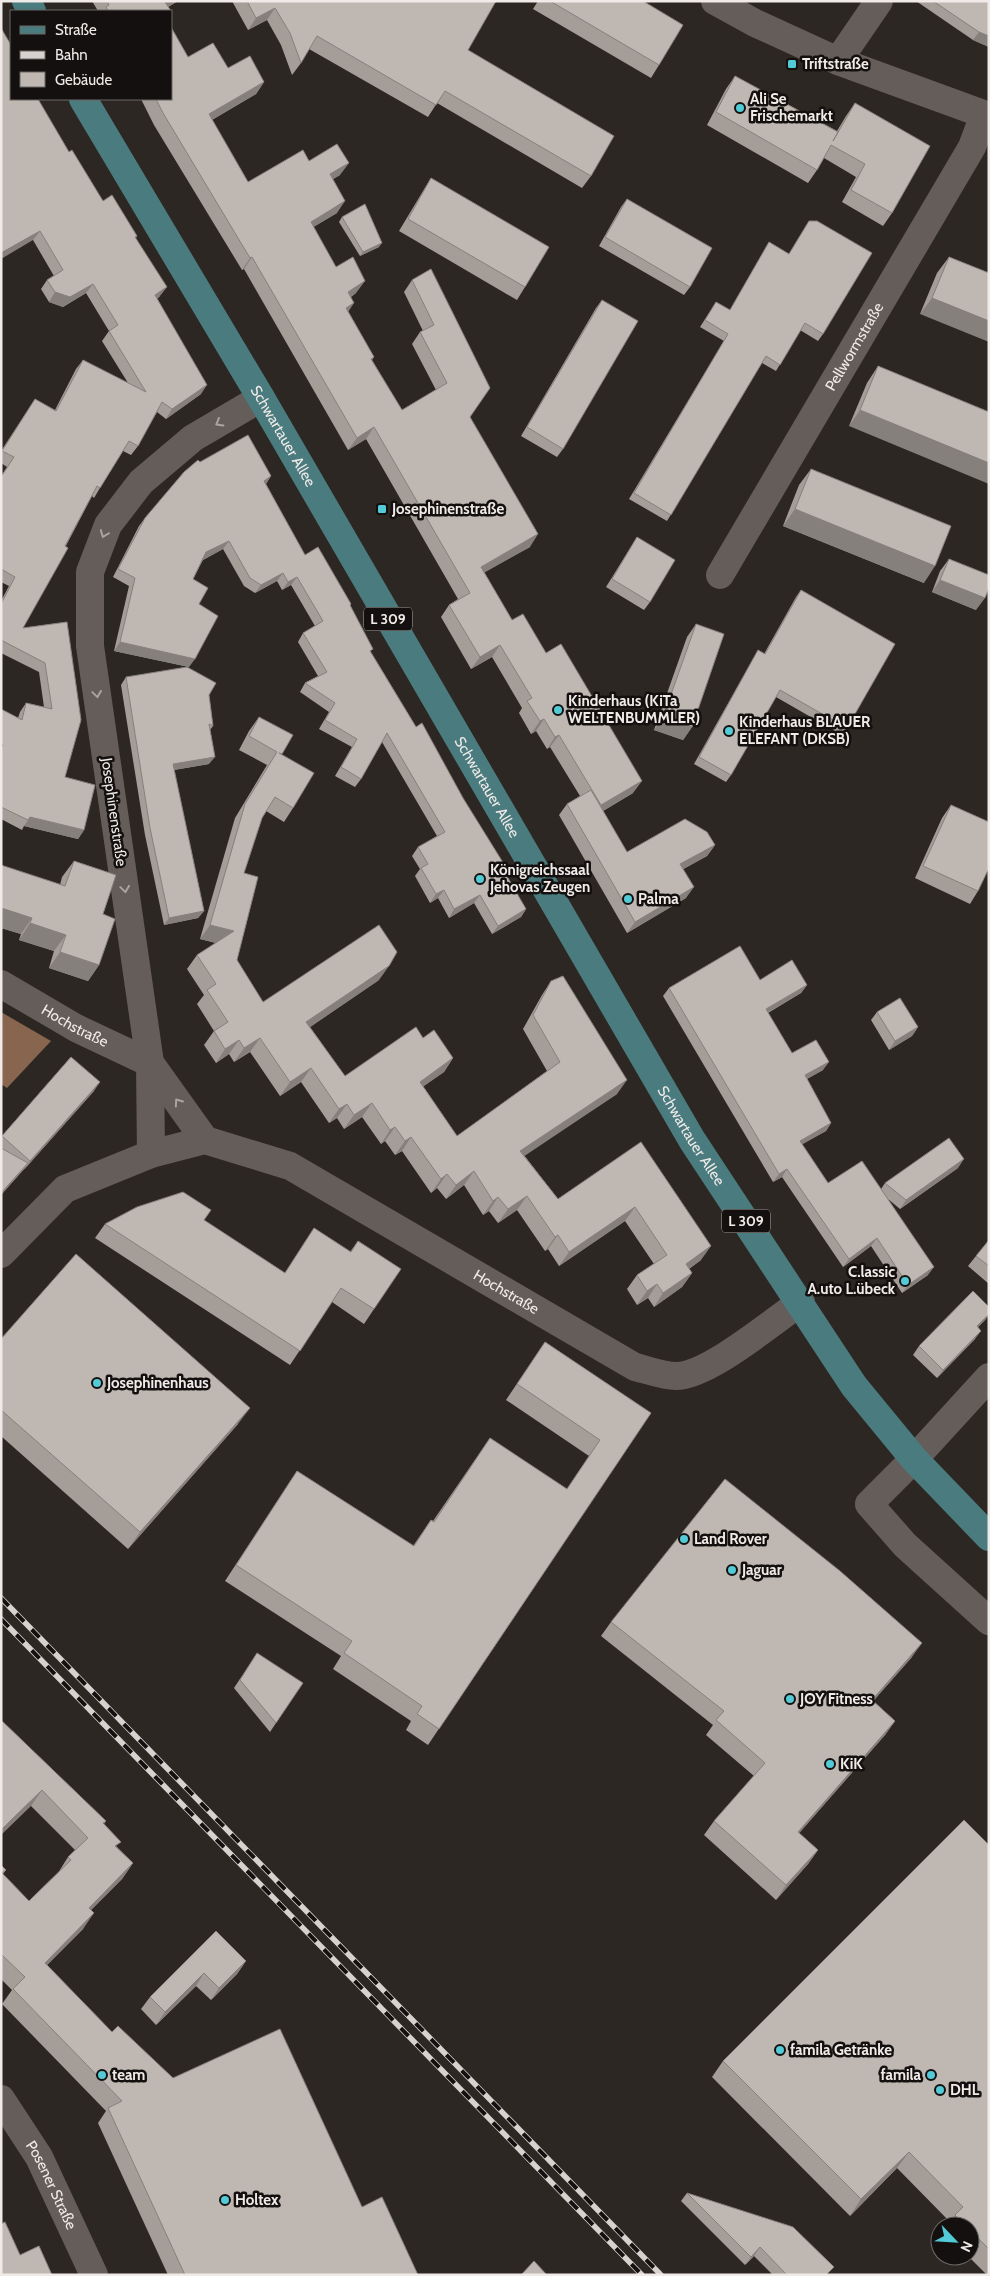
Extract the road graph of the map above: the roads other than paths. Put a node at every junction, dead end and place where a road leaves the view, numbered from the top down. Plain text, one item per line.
1 (715, 1) edge
2 (878, 1) edge
3 (838, 61) junction
4 (84, 100) edge
5 (986, 115) edge
6 (261, 398) junction
7 (720, 575) dead end
8 (1, 984) edge
9 (150, 1063) junction
10 (205, 1140) junction
11 (151, 1154) junction
12 (1, 1254) edge
13 (801, 1302) junction
14 (989, 1377) edge
15 (914, 1459) junction
16 (989, 1537) edge
17 (989, 1621) edge
18 (1, 2099) edge
19 (94, 2275) edge

1 - 3 street
2 - 3 street
3 - 5 street
4 - 6 main road, Schwartauer Allee / L 309
5 - 7 street, Pellwormstraße
6 -> 9 street, Josephinenstraße
6 - 13 main road, Schwartauer Allee / L 309
8 - 9 street, Hochstraße
10 -> 9 street, Hochstraße
9 - 11 street
10 - 11 street
10 - 13 street, Hochstraße
11 - 12 street
13 - 15 main road, Schwartauer Allee / L 309
14 - 15 street
15 - 16 main road, L 309
15 - 17 street
18 - 19 street, Posener Straße

